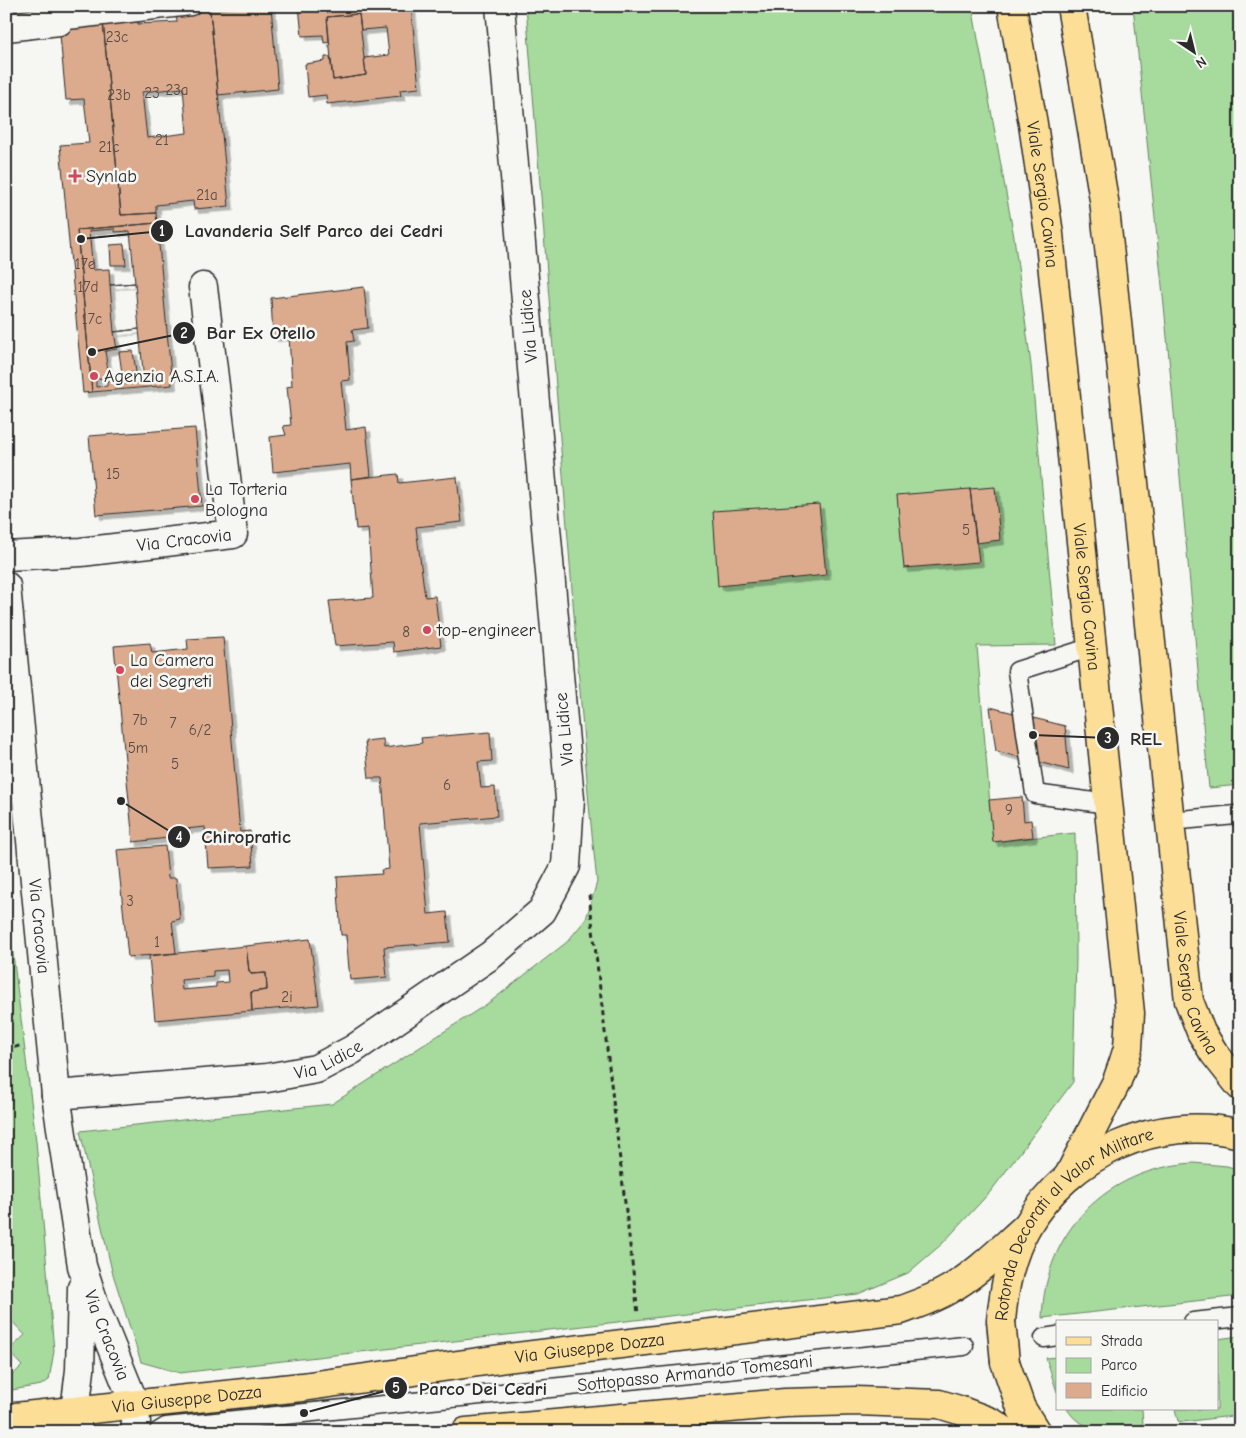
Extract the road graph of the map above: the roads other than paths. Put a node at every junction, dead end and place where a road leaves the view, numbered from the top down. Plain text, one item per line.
1 (191, 6) edge
2 (500, 6) edge
3 (1012, 6) edge
4 (1071, 6) edge
5 (59, 21) joint
6 (6, 27) edge
7 (203, 287) dead end
8 (6, 556) edge
9 (6, 586) edge
10 (1092, 646) junction
11 (1108, 804) junction
12 (1236, 815) dead end
13 (1170, 821) junction
14 (1240, 1086) edge
15 (56, 1095) junction
16 (1240, 1134) edge
17 (1068, 1176) junction
18 (1027, 1226) junction
19 (82, 1266) junction
20 (1240, 1317) edge
21 (1212, 1320) edge
22 (964, 1346) dead end
23 (135, 1405) junction
24 (6, 1418) edge
25 (76, 1421) edge
26 (134, 1432) edge
27 (158, 1432) edge
28 (466, 1432) edge
29 (1006, 1432) edge
30 (1036, 1432) edge

1 - 5 lane
2 - 15 street, Via Lidice
3 - 10 main road, Viale Sergio Cavina
4 - 13 main road, Viale Sergio Cavina
5 - 6 street
7 - 8 street, Via Cracovia
9 - 15 street, Via Cracovia
10 - 11 main road, Viale Sergio Cavina
10 - 11 lane
11 - 17 main road, Viale Sergio Cavina
12 - 13 lane
13 - 14 main road, Viale Sergio Cavina
15 - 19 street, Via Cracovia
16 - 17 main road, Rotonda Decorati al Valor Militare
17 - 18 main road, Rotonda Decorati al Valor Militare
18 - 23 main road, Via Giuseppe Dozza
18 - 30 main road, Rotonda Decorati al Valor Militare, bridge
19 - 23 street, Via Cracovia
19 - 25 street, Via Cracovia
20 - 21 lane
22 - 27 lane, Sottopasso Armando Tomesani
23 - 25 main road, Via Giuseppe Dozza
23 - 26 street, Via Cracovia
24 - 25 main road, Via Giuseppe Dozza
28 - 29 main road

